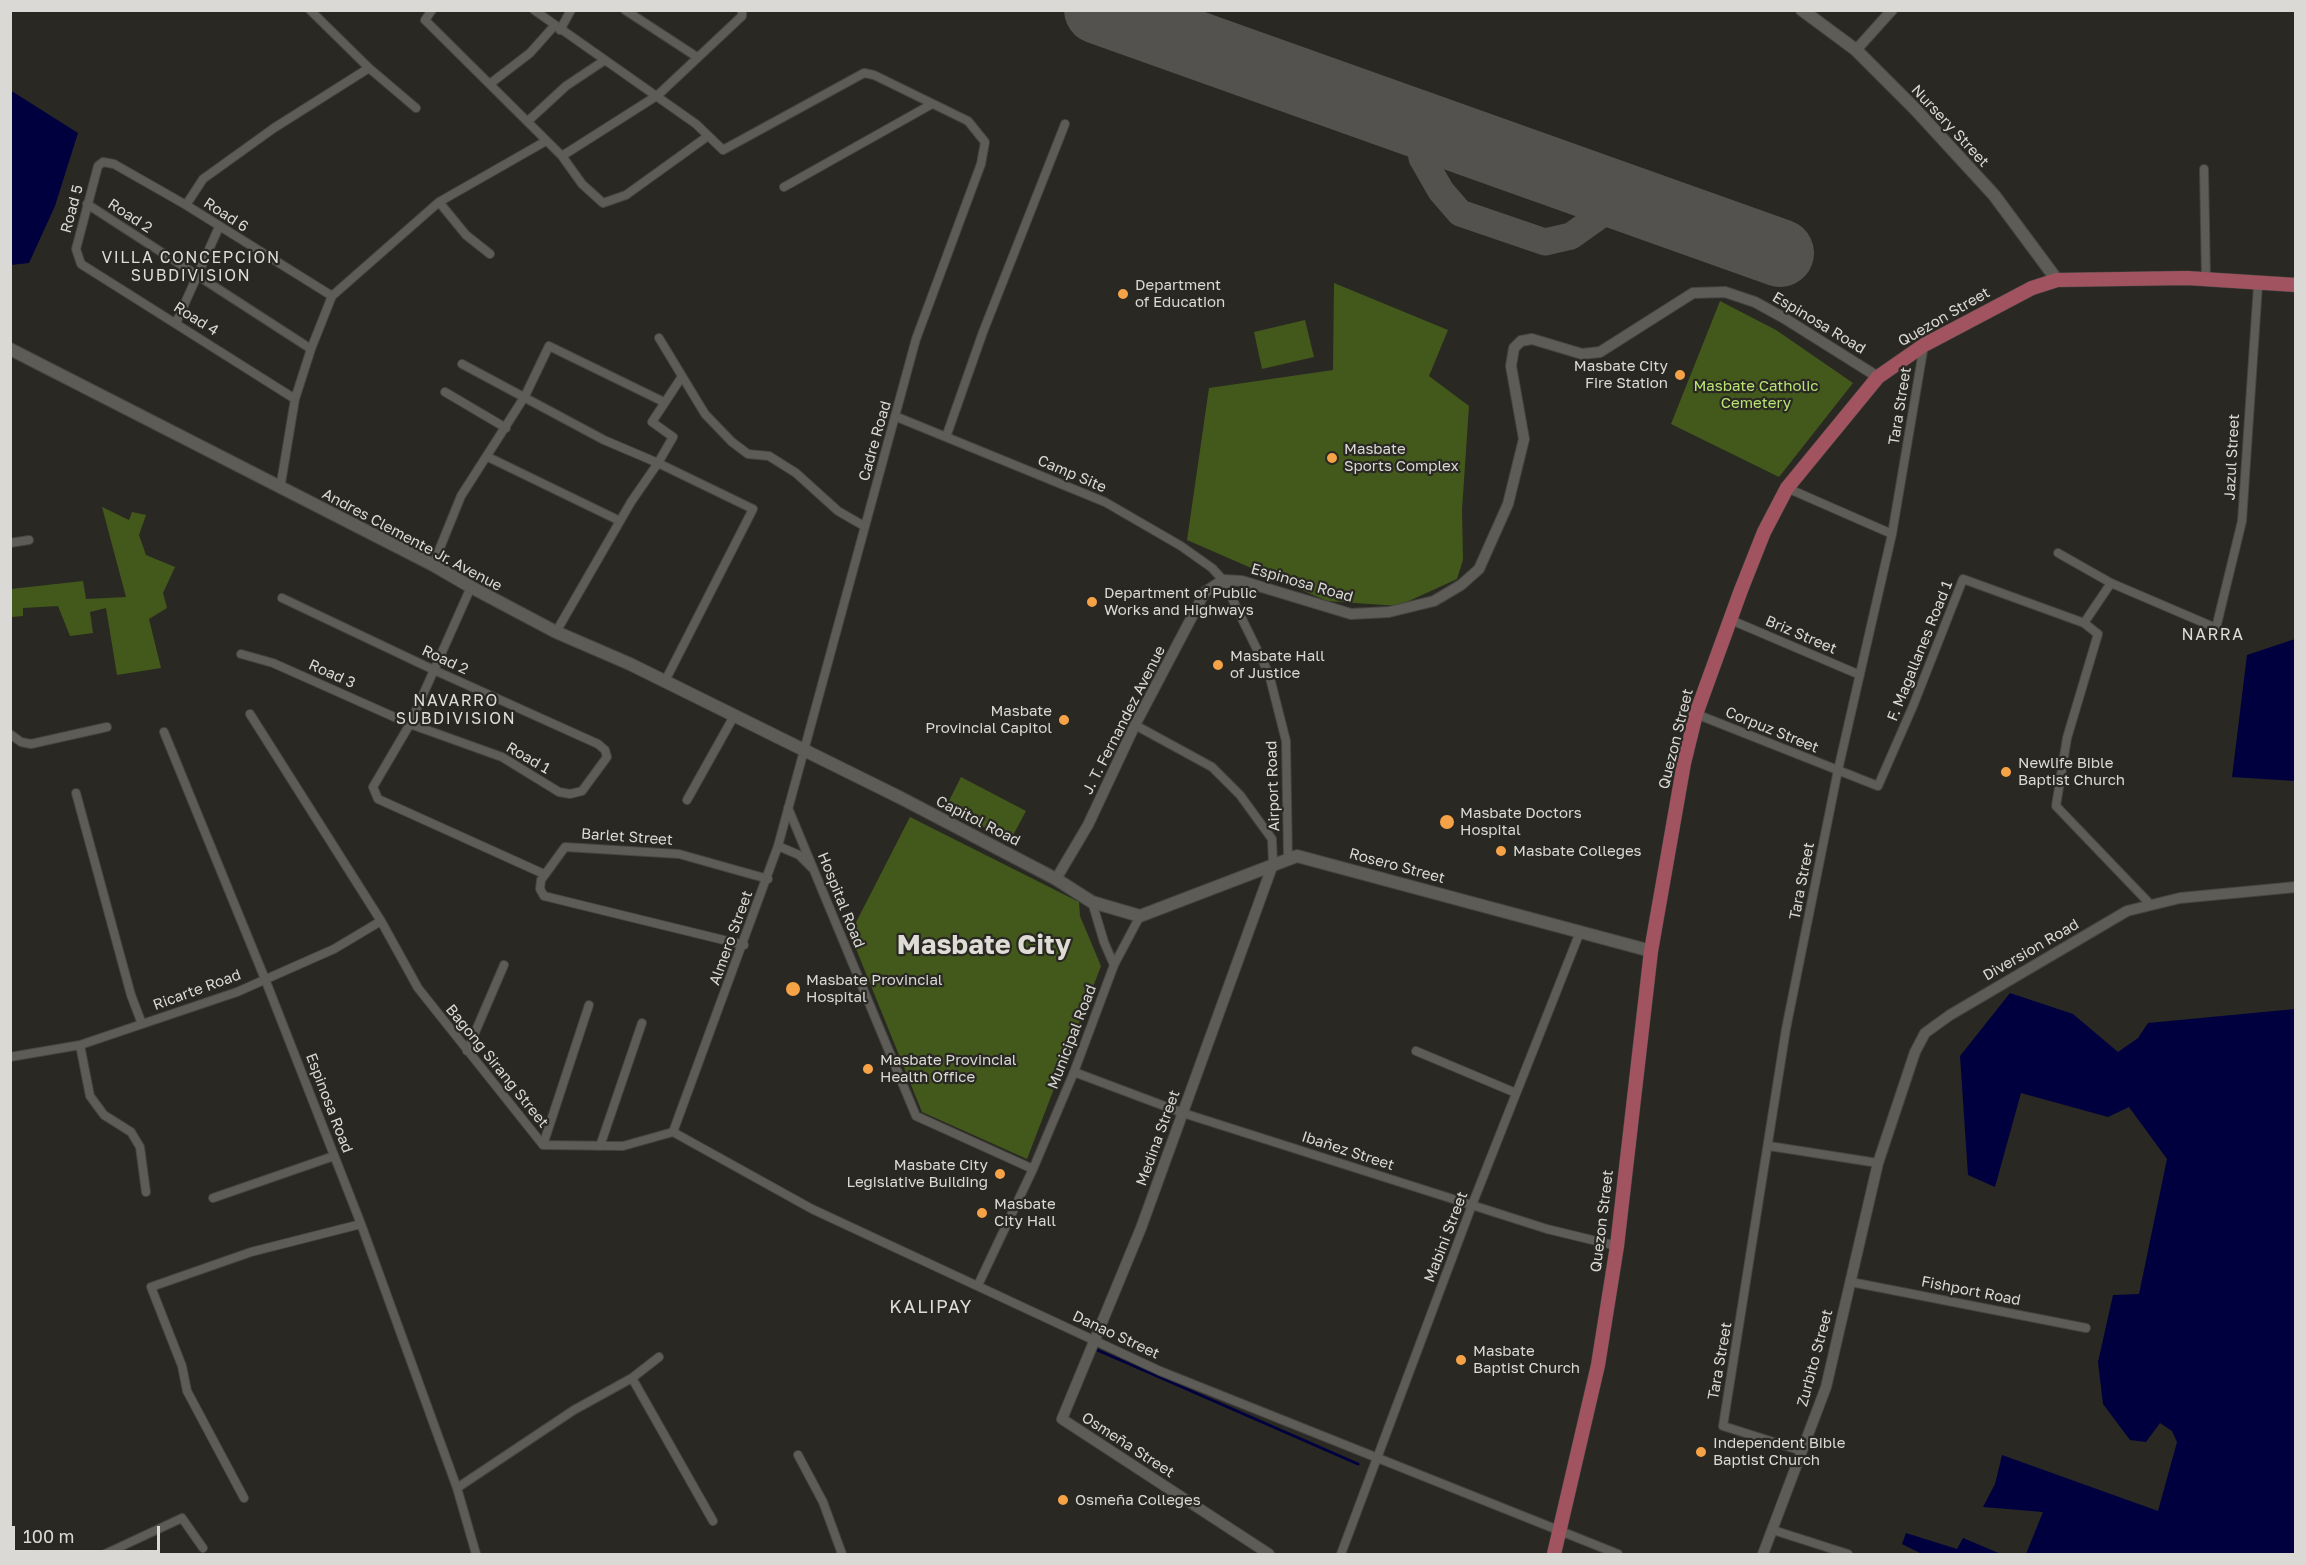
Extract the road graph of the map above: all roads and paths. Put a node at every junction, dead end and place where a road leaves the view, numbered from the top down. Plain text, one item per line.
1 (310, 10) edge
2 (432, 10) edge
3 (534, 10) edge
4 (571, 10) edge
5 (625, 10) edge
6 (742, 10) edge
7 (1802, 10) edge
8 (1892, 10) edge
9 (557, 28) junction
10 (1856, 50) junction
11 (697, 57) junction
12 (605, 60) junction
13 (369, 68) junction
14 (491, 83) junction
15 (658, 96) junction
16 (932, 104) junction
17 (416, 108) dead end
18 (528, 121) junction
19 (1065, 124) dead end
20 (708, 136) junction
21 (546, 141) junction
22 (562, 156) junction
23 (103, 162) joint
24 (2204, 170) dead end
25 (784, 187) dead end
26 (439, 202) junction
27 (87, 204) junction
28 (186, 205) junction
29 (219, 227) junction
30 (490, 254) dead end
31 (81, 264) joint
32 (196, 276) junction
33 (2057, 280) junction
34 (2206, 280) junction
35 (2258, 285) junction
36 (2295, 285) edge
37 (332, 296) junction
38 (176, 323) junction
39 (659, 338) dead end
40 (1924, 345) junction
41 (10, 349) edge
42 (310, 349) junction
43 (462, 364) dead end
44 (1878, 377) junction
45 (681, 378) junction
46 (445, 392) dead end
47 (525, 396) junction
48 (295, 399) junction
49 (664, 402) junction
50 (897, 417) junction
51 (506, 428) junction
52 (946, 437) junction
53 (488, 457) junction
54 (658, 463) junction
55 (1787, 488) junction
56 (280, 489) junction
57 (620, 521) junction
58 (864, 526) junction
59 (1892, 534) junction
60 (29, 540) dead end
61 (10, 543) edge
62 (2058, 553) dead end
63 (434, 565) junction
64 (1222, 580) junction
65 (2111, 583) junction
66 (471, 587) junction
67 (282, 598) dead end
68 (1731, 620) junction
69 (2084, 623) junction
70 (556, 632) junction
71 (242, 654) dead end
72 (434, 670) junction
73 (1860, 675) junction
74 (665, 681) junction
75 (250, 714) dead end
76 (1696, 714) junction
77 (734, 716) junction
78 (410, 724) junction
79 (1135, 725) junction
80 (107, 727) dead end
81 (164, 732) dead end
82 (10, 734) edge
83 (598, 744) joint
84 (802, 750) junction
85 (1838, 770) junction
86 (76, 793) dead end
87 (687, 800) dead end
88 (788, 808) junction
89 (1272, 838) junction
90 (1288, 839) junction
91 (778, 846) junction
92 (1288, 859) junction
93 (1273, 864) junction
94 (814, 871) junction
95 (544, 874) junction
96 (768, 879) junction
97 (1056, 879) junction
98 (2295, 887) edge
99 (1092, 902) junction
100 (2150, 904) junction
101 (1140, 916) junction
102 (381, 921) junction
103 (1580, 932) junction
104 (744, 945) junction
105 (1651, 951) junction
106 (504, 965) dead end
107 (1114, 965) junction
108 (265, 979) junction
109 (589, 1005) dead end
110 (642, 1023) dead end
111 (142, 1024) junction
112 (80, 1045) junction
113 (467, 1051) junction
114 (1416, 1051) dead end
115 (10, 1056) edge
116 (1074, 1072) junction
117 (1516, 1093) junction
118 (1183, 1113) junction
119 (673, 1132) junction
120 (543, 1145) junction
121 (600, 1146) junction
122 (1769, 1146) junction
123 (334, 1156) junction
124 (1878, 1163) junction
125 (1033, 1169) junction
126 (146, 1192) dead end
127 (213, 1198) dead end
128 (1472, 1204) junction
129 (361, 1224) junction
130 (1617, 1246) junction
131 (1851, 1282) junction
132 (978, 1285) junction
133 (2086, 1328) dead end
134 (1095, 1339) junction
135 (659, 1357) dead end
136 (632, 1378) junction
137 (1062, 1419) joint
138 (1802, 1451) junction
139 (798, 1455) dead end
140 (1377, 1459) junction
141 (457, 1488) junction
142 (244, 1498) dead end
143 (713, 1521) dead end
144 (1773, 1530) junction
145 (1560, 1533) junction
146 (204, 1548) dead end
147 (1262, 1553) edge
148 (105, 1554) edge
149 (476, 1554) edge
150 (842, 1554) edge
151 (1341, 1554) edge
152 (1554, 1554) edge
153 (1618, 1554) edge
154 (1763, 1554) edge
155 (1848, 1554) edge

1 - 13 street
2 - 14 street
3 - 9 street
4 - 9 street
5 - 11 street
6 - 11 street
7 - 10 main road, Nursery Street
8 - 10 street
9 - 12 street
9 - 14 street
10 - 33 main road, Nursery Street
11 - 15 street
12 - 15 street
12 - 18 street
13 - 17 street
13 - 28 street
14 - 18 street
15 - 20 street
15 - 22 street
16 - 20 street
16 - 25 street
16 - 50 street, Cadre Road
18 - 21 street
19 - 52 street
20 - 22 street
21 - 22 street
21 - 26 street
23 - 27 street, Road 5
23 - 28 street, Road 6
24 - 34 street
26 - 30 street
26 - 37 street
27 - 31 street, Road 5
27 - 32 street, Road 2
28 - 29 street, Road 6
29 - 32 street
29 - 37 street, Road 6
31 - 38 street, Road 4
32 - 38 street
32 - 42 street, Road 2
33 - 34 main road, Quezon Street
33 - 40 main road, Quezon Street
34 - 35 main road, Quezon Street
35 - 36 main road, Quezon Street
35 - 65 street, Jazul Street
37 - 42 street
38 - 48 street, Road 4
39 - 45 street
40 - 44 main road, Quezon Street
40 - 59 street, Tara Street
41 - 56 main road, Andres Clemente Jr. Avenue
42 - 48 street
43 - 47 street
44 - 55 main road, Quezon Street
44 - 64 street, Espinosa Road
45 - 49 street
45 - 58 street
46 - 51 street
47 - 49 street
47 - 51 street
47 - 54 street
48 - 56 street
49 - 54 street
50 - 52 street, Camp Site
50 - 58 street, Cadre Road
51 - 53 street
52 - 64 street, Camp Site
53 - 57 street
53 - 63 street
54 - 57 street
54 - 74 street
55 - 59 street
55 - 68 main road, Quezon Street
56 - 63 main road, Andres Clemente Jr. Avenue
57 - 70 street
58 - 84 street, Cadre Road
59 - 73 street, Tara Street
60 - 61 street
62 - 65 street
63 - 66 main road, Andres Clemente Jr. Avenue
64 - 79 street, J. T. Fernandez Avenue
64 - 90 street, Airport Road
65 - 69 street
66 - 70 main road, Andres Clemente Jr. Avenue
66 - 72 street
67 - 72 street, Road 2
68 - 73 street, Briz Street
68 - 76 main road, Quezon Street
69 - 85 street, F. Magallanes Road 1
69 - 100 street
70 - 74 main road, Andres Clemente Jr. Avenue
71 - 78 street, Road 3
72 - 78 street
72 - 83 street, Road 2
73 - 85 street, Tara Street
74 - 77 main road, Andres Clemente Jr. Avenue
75 - 102 street, Bagong Sirang Street
76 - 85 street, Corpuz Street
76 - 105 main road, Quezon Street
77 - 84 main road, Andres Clemente Jr. Avenue
77 - 87 street
78 - 83 street, Road 1
78 - 95 street
79 - 89 street
79 - 97 street, J. T. Fernandez Avenue
80 - 82 street
81 - 108 street, Espinosa Road
84 - 88 street, Almero Street
84 - 97 main road, Capitol Road
85 - 122 street, Tara Street
86 - 111 street
88 - 91 street, Almero Street
88 - 94 street, Hospital Road
89 - 90 street
89 - 93 street
90 - 92 street, Airport Road
91 - 94 street
91 - 96 street, Almero Street
92 - 93 main road, Rosero Street
92 - 103 main road, Rosero Street
93 - 101 main road, Rosero Street
93 - 118 street, Medina Street
94 - 125 street, Hospital Road
95 - 96 street, Barlet Street
95 - 104 street
96 - 104 street, Almero Street
97 - 99 main road, Capitol Road
98 - 100 street, Diversion Road
99 - 101 main road, Capitol Road
99 - 107 street
100 - 124 street, Diversion Road
101 - 107 street, Municipal Road
102 - 108 street, Ricarte Road
102 - 113 street, Bagong Sirang Street
103 - 105 main road, Rosero Street
103 - 117 street, Mabini Street
104 - 119 street, Almero Street
105 - 130 main road, Quezon Street
106 - 113 street
107 - 116 street, Municipal Road
108 - 111 street, Ricarte Road
108 - 123 street, Espinosa Road
109 - 120 street
110 - 121 street
111 - 112 street, Ricarte Road
112 - 115 street, Ricarte Road
112 - 126 street
113 - 120 street, Bagong Sirang Street
114 - 117 street
116 - 118 street, Ibañez Street
116 - 125 street, Municipal Road
117 - 128 street, Mabini Street
118 - 128 street, Ibañez Street
118 - 134 street, Medina Street
119 - 121 street, Bagong Sirang Street
119 - 132 street, Danao Street
120 - 121 street, Bagong Sirang Street
122 - 124 street
122 - 138 street, Tara Street
123 - 127 street
123 - 129 street, Espinosa Road
124 - 131 street, Zurbito Street
125 - 132 street, Municipal Road
128 - 130 street, Ibañez Street
128 - 140 street, Mabini Street
129 - 141 street, Espinosa Road
129 - 142 street
130 - 145 main road, Quezon Street
131 - 133 street, Fishport Road
131 - 138 street, Zurbito Street
132 - 134 street, Danao Street
134 - 137 street, Medina Street
134 - 140 street, Danao Street
135 - 136 street
136 - 141 street
136 - 143 street
137 - 147 street, Osmeña Street
138 - 144 street, Zurbito Street
139 - 150 street
140 - 145 street, Danao Street
140 - 151 street, Mabini Street
141 - 149 street, Espinosa Road
144 - 154 street, Zurbito Street
144 - 155 street
145 - 152 main road, Quezon Street
145 - 153 street, Danao Street
146 - 148 street

